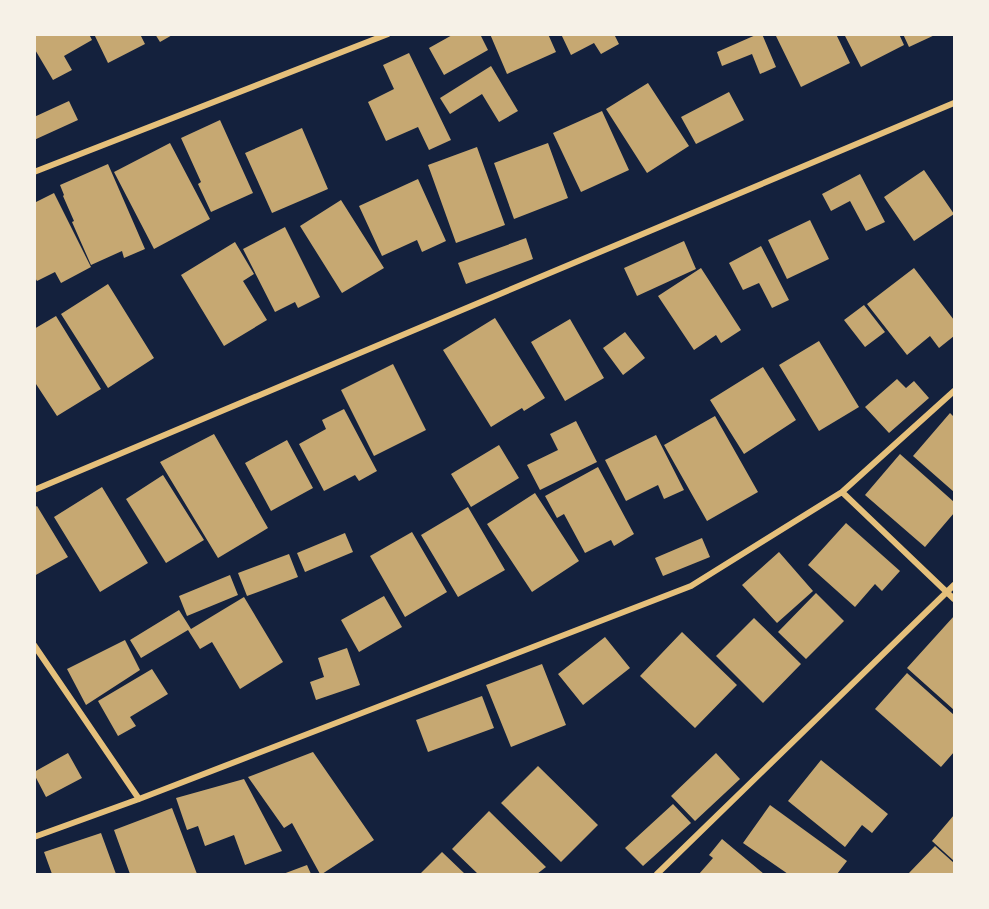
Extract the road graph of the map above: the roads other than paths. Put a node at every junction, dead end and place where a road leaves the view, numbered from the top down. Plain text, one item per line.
1 (388, 34) edge
2 (954, 103) edge
3 (34, 172) edge
4 (954, 391) edge
5 (34, 490) edge
6 (842, 492) junction
7 (954, 585) edge
8 (946, 592) junction
9 (954, 599) edge
10 (34, 645) edge
11 (139, 799) junction
12 (34, 837) edge
13 (657, 874) edge

1 - 3 street
2 - 5 street
4 - 6 street
6 - 8 street
6 - 11 street
7 - 8 street
8 - 9 street
8 - 13 street
10 - 11 street
11 - 12 street

